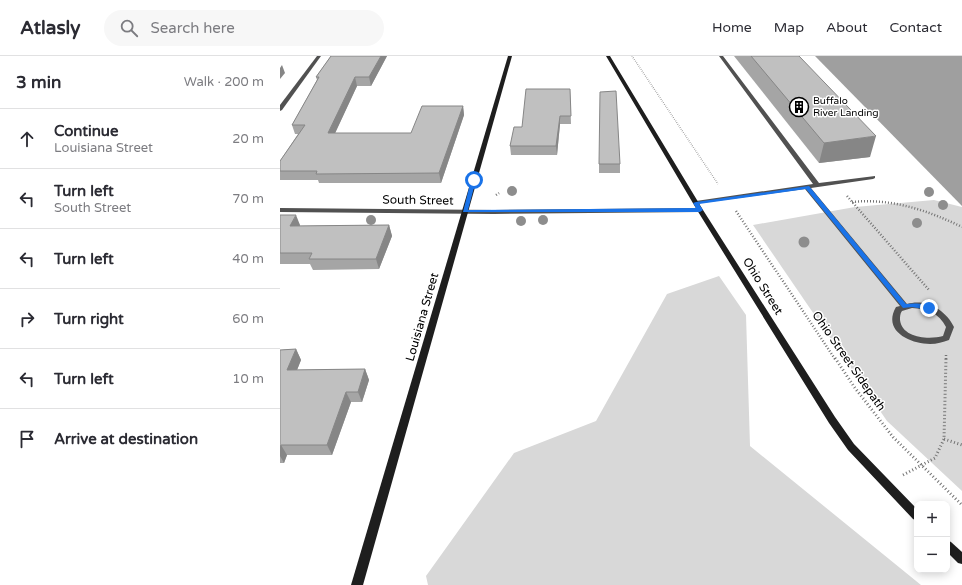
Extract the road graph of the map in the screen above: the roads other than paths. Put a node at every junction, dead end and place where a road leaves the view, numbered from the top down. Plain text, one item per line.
1 (319, 56) edge
2 (510, 56) edge
3 (608, 56) edge
4 (721, 56) edge
5 (280, 109) edge
6 (873, 177) dead end
7 (817, 186) junction
8 (807, 187) junction
9 (698, 207) junction
10 (280, 210) edge
11 (465, 211) junction
12 (905, 307) junction
13 (914, 513) edge
14 (950, 548) edge
15 (962, 559) edge
16 (357, 585) edge

1 - 5 street
2 - 11 street, Louisiana Street
3 - 9 street, Ohio Street
4 - 7 street
6 - 7 street, South Street
7 - 8 street, South Street
8 - 9 street, South Street
8 - 12 street
9 - 11 street, South Street
9 - 13 street, Ohio Street
10 - 11 street, South Street
11 - 16 street, Louisiana Street
12 - 12 street
14 - 15 street

